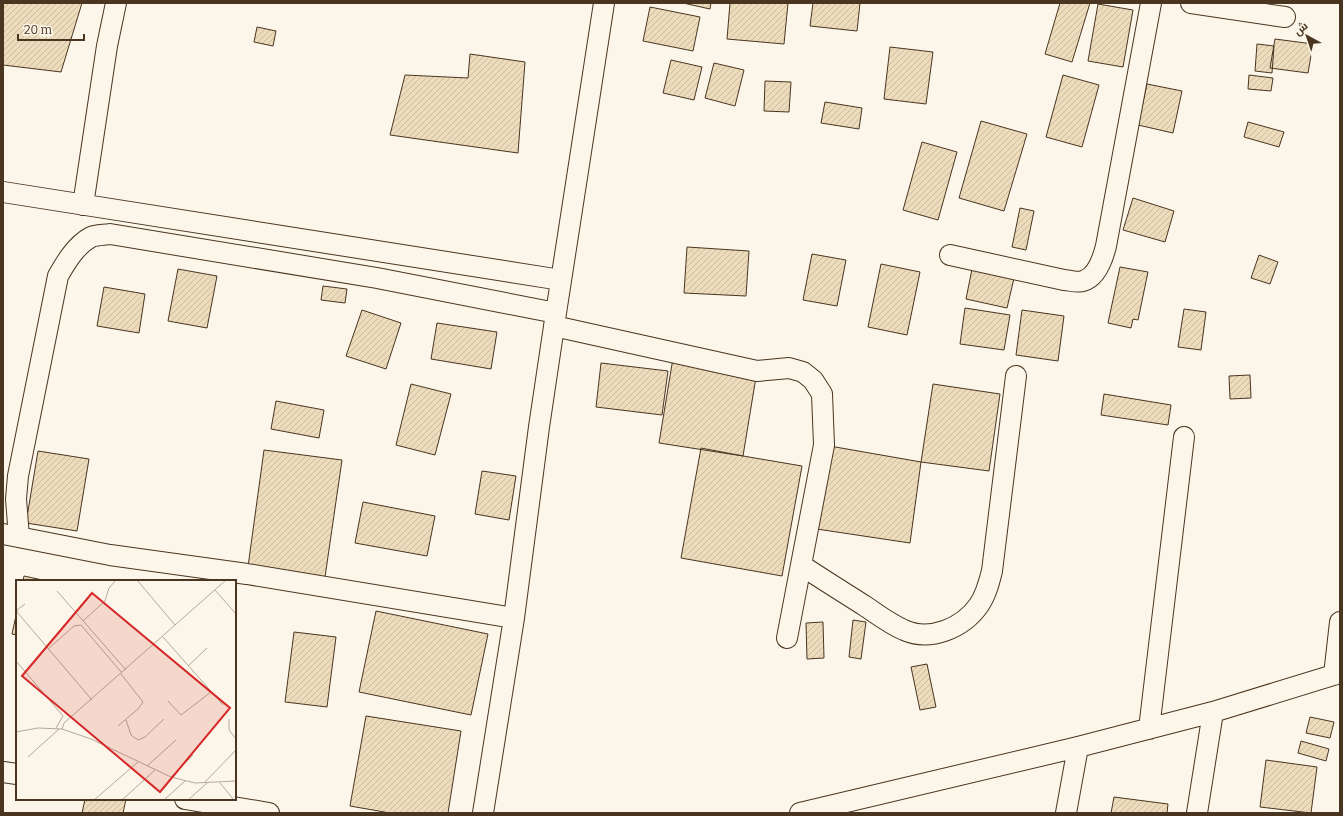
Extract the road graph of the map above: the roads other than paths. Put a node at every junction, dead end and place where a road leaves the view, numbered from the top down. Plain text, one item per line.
1 (116, 3) edge
2 (604, 3) edge
3 (1151, 3) edge
4 (1191, 3) edge
5 (1285, 17) dead end
6 (3, 192) edge
7 (83, 205) junction
8 (950, 255) dead end
9 (561, 280) junction
10 (555, 319) junction
11 (1016, 376) dead end
12 (1184, 437) dead end
13 (11, 536) edge
14 (801, 565) junction
15 (514, 618) junction
16 (1340, 622) edge
17 (787, 638) dead end
18 (1337, 674) edge
19 (1213, 712) junction
20 (1149, 729) junction
21 (1078, 747) junction
22 (3, 772) edge
23 (16, 774) edge
24 (191, 800) edge
25 (269, 813) edge
26 (483, 813) edge
27 (800, 813) edge
28 (1066, 813) edge
29 (1197, 813) edge

1 - 7 street
2 - 9 street
3 - 8 street
4 - 5 street
6 - 7 street
7 - 9 street
9 - 10 street
10 - 13 street
10 - 14 street
10 - 15 street
11 - 14 street
12 - 20 street
13 - 15 street
14 - 17 street
15 - 26 street
16 - 18 street
18 - 19 street
19 - 20 street
19 - 29 street
20 - 21 street
21 - 27 street
21 - 28 street
22 - 23 street
24 - 25 street

